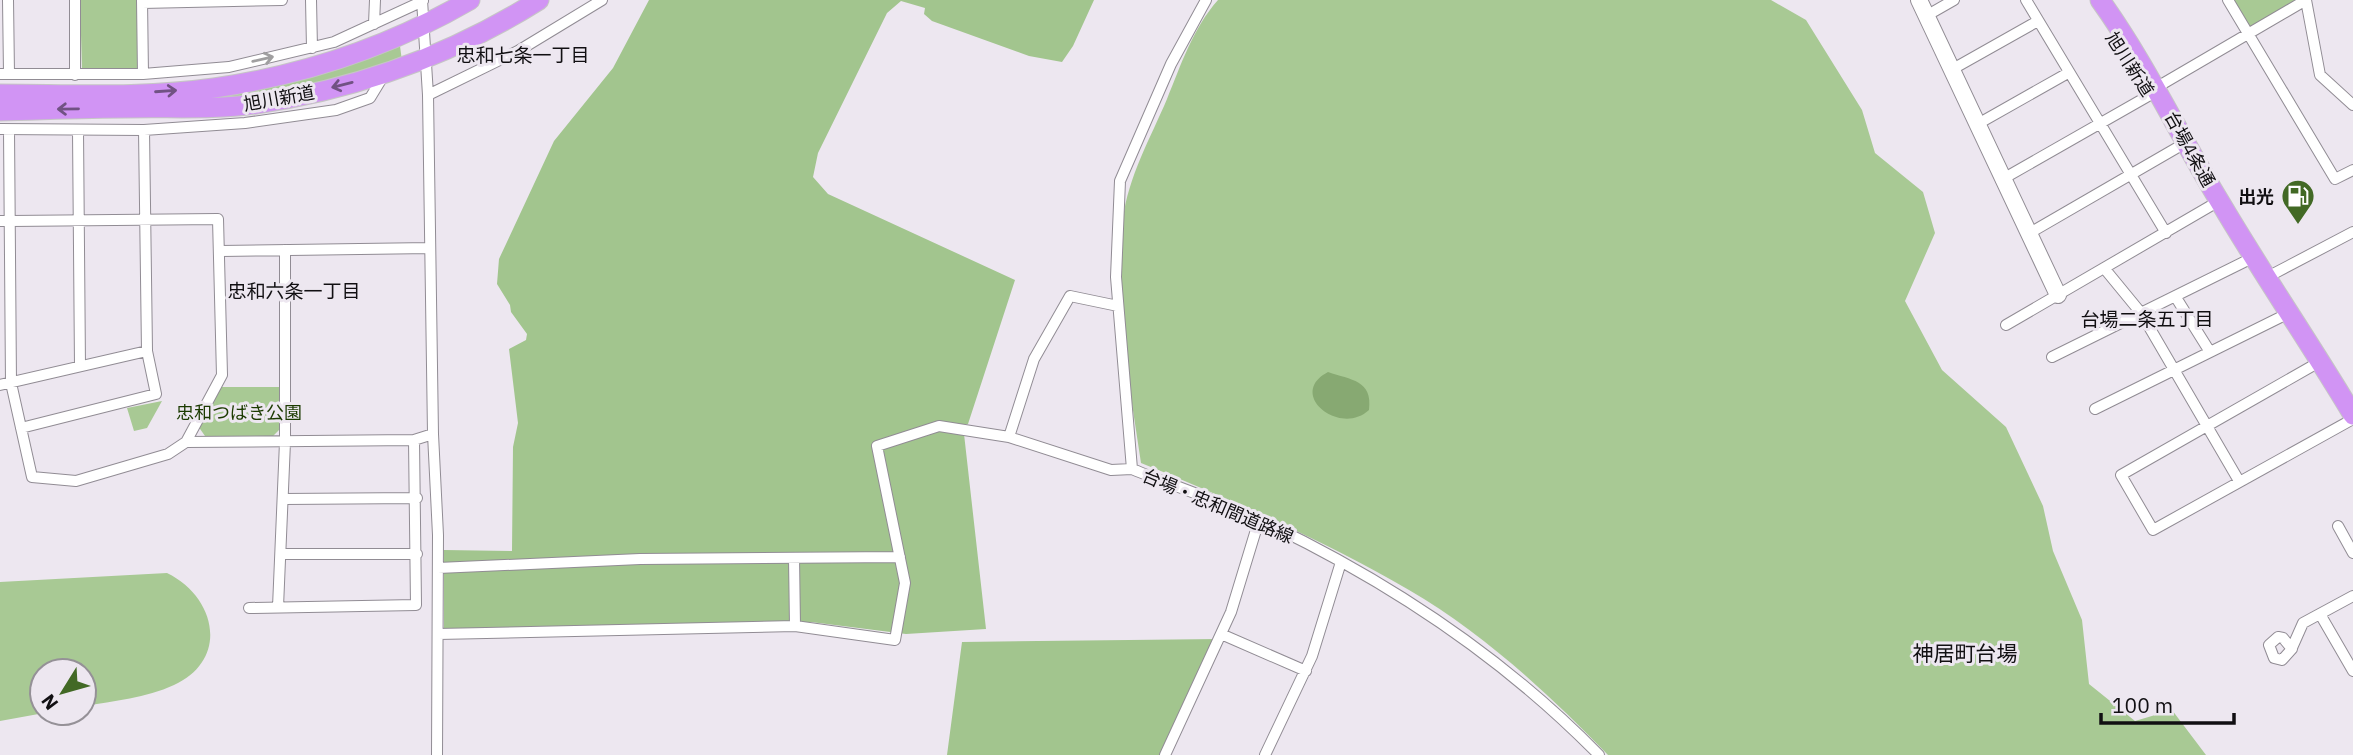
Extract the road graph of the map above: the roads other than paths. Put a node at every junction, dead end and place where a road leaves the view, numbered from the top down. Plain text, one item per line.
1 (8, 0) edge
2 (75, 0) edge
3 (246, 0) edge
4 (282, 0) edge
5 (310, 0) edge
6 (375, 0) edge
7 (470, 0) edge
8 (538, 0) edge
9 (602, 0) edge
10 (1206, 0) edge
11 (1919, 0) edge
12 (1954, 0) edge
13 (2026, 0) edge
14 (2085, 0) edge
15 (2100, 0) edge
16 (2112, 0) edge
17 (2228, 0) edge
18 (2306, 0) edge
19 (142, 1) edge
20 (422, 1) edge
21 (454, 6) edge
22 (1926, 16) junction
23 (2038, 21) junction
24 (374, 24) junction
25 (423, 27) junction
26 (2248, 33) junction
27 (312, 48) junction
28 (425, 61) junction
29 (1951, 70) junction
30 (2068, 73) junction
31 (5, 74) edge
32 (75, 75) junction
33 (143, 75) junction
34 (384, 75) junction
35 (2157, 89) junction
36 (0, 94) edge
37 (428, 95) junction
38 (2353, 105) edge
39 (0, 111) edge
40 (2100, 124) junction
41 (1976, 125) junction
42 (5, 130) edge
43 (144, 130) junction
44 (78, 131) junction
45 (2180, 146) junction
46 (2353, 170) edge
47 (2131, 177) junction
48 (2001, 180) junction
49 (2219, 201) junction
50 (146, 219) junction
51 (80, 220) junction
52 (5, 221) edge
53 (2353, 232) edge
54 (2166, 233) junction
55 (2028, 234) junction
56 (430, 248) junction
57 (285, 250) junction
58 (221, 251) junction
59 (2254, 257) junction
60 (2104, 268) junction
61 (2275, 273) junction
62 (2058, 295) junction
63 (2175, 296) junction
64 (1118, 306) junction
65 (2141, 313) junction
66 (2287, 314) junction
67 (2006, 325) dead end
68 (2305, 333) junction
69 (147, 351) junction
70 (2210, 352) junction
71 (2052, 357) dead end
72 (2321, 361) junction
73 (80, 366) junction
74 (2175, 370) junction
75 (6, 384) edge
76 (2095, 409) dead end
77 (2353, 417) edge
78 (2208, 426) junction
79 (21, 428) junction
80 (433, 434) junction
81 (1009, 437) junction
82 (414, 440) junction
83 (186, 442) junction
84 (285, 442) junction
85 (1132, 469) junction
86 (2239, 481) junction
87 (417, 498) junction
88 (284, 499) junction
89 (1259, 520) junction
90 (2338, 526) dead end
91 (2353, 552) edge
92 (281, 554) junction
93 (416, 554) junction
94 (900, 557) junction
95 (794, 558) junction
96 (1341, 562) junction
97 (438, 568) junction
98 (2353, 596) edge
99 (278, 607) junction
100 (249, 608) dead end
101 (2320, 614) junction
102 (795, 626) junction
103 (438, 634) junction
104 (1221, 634) junction
105 (2292, 649) dead end
106 (1306, 671) junction
107 (2353, 671) edge
108 (436, 755) edge
109 (1165, 755) edge
110 (1265, 755) edge
111 (1599, 755) edge

1 - 31 street
2 - 32 street
3 - 4 street
3 - 19 street
5 - 27 street
6 - 24 street
7 - 21 highway, 旭川新道
8 - 28 highway, 旭川新道
9 - 37 street
10 - 64 street, 台場・忠和間道路線
11 - 22 street
12 - 22 street
13 - 23 street
14 - 35 highway, 旭川新道
15 - 35 highway, 台場4条通
16 - 35 highway, 台場4条通
17 - 26 street
18 - 26 street
18 - 38 street
19 - 33 street
20 - 24 street
20 - 25 street
21 - 25 highway, 旭川新道
22 - 29 street
23 - 29 street
23 - 30 street
24 - 27 street
25 - 28 street
36 -> 25 highway, 旭川新道
26 - 35 street
26 - 46 street
33 -> 27 street
28 - 34 highway, 旭川新道
28 - 37 street
29 - 41 street
30 - 40 street
30 - 41 street
31 - 32 street
32 - 33 street
34 -> 39 highway, 旭川新道
34 - 43 street
35 - 40 street
35 - 45 highway, 旭川新道
35 - 49 highway, 台場4条通
35 - 61 highway, 台場4条通
37 - 56 street
40 - 47 street
40 - 48 street
41 - 48 street
42 - 44 street
42 - 52 street
43 - 44 street
43 - 50 street
44 - 51 street
45 - 47 street
45 - 49 highway, 旭川新道
47 - 54 street
47 - 55 street
48 - 55 street
49 - 54 street
49 - 59 highway, 台場4条通
50 - 51 street
50 - 58 street
50 - 69 street
51 - 52 street
51 - 73 street
52 - 75 street
53 - 61 street
54 - 60 street
55 - 62 street
56 - 57 street
56 - 80 street
57 - 58 street
57 - 84 street
58 - 83 street
59 - 63 street
59 - 66 highway, 台場4条通
60 - 62 street
60 - 65 street
61 - 68 highway, 台場4条通
62 - 67 street
63 - 65 street
63 - 70 street
64 - 81 street
64 - 85 street, 台場・忠和間道路線
65 - 71 street
65 - 74 street
66 - 68 highway, 台場4条通
66 - 70 street
68 - 72 highway, 台場4条通
69 - 73 street
69 - 79 street
70 - 74 street
72 - 77 highway, 台場4条通
72 - 78 street
73 - 75 street
74 - 76 street
74 - 78 street
75 - 79 street
77 - 86 street
78 - 86 street
78 - 86 street
79 - 83 street
80 - 82 street
80 - 97 street
81 - 85 street
81 - 94 street
82 - 84 street
82 - 87 street
83 - 84 street
84 - 88 street
85 - 89 street, 台場・忠和間道路線
87 - 88 street
87 - 93 street
88 - 92 street
89 - 96 street, 台場・忠和間道路線
89 - 104 street
90 - 91 street
92 - 93 street
92 - 99 street
93 - 99 street
94 - 95 street
94 - 102 street
95 - 97 street
95 - 102 street
96 - 106 street
96 - 111 street, 台場・忠和間道路線
97 - 103 street
98 - 101 street
99 - 100 street
101 - 105 street
101 - 107 street
102 - 103 street
103 - 108 street
104 - 106 street
104 - 109 street
106 - 110 street

